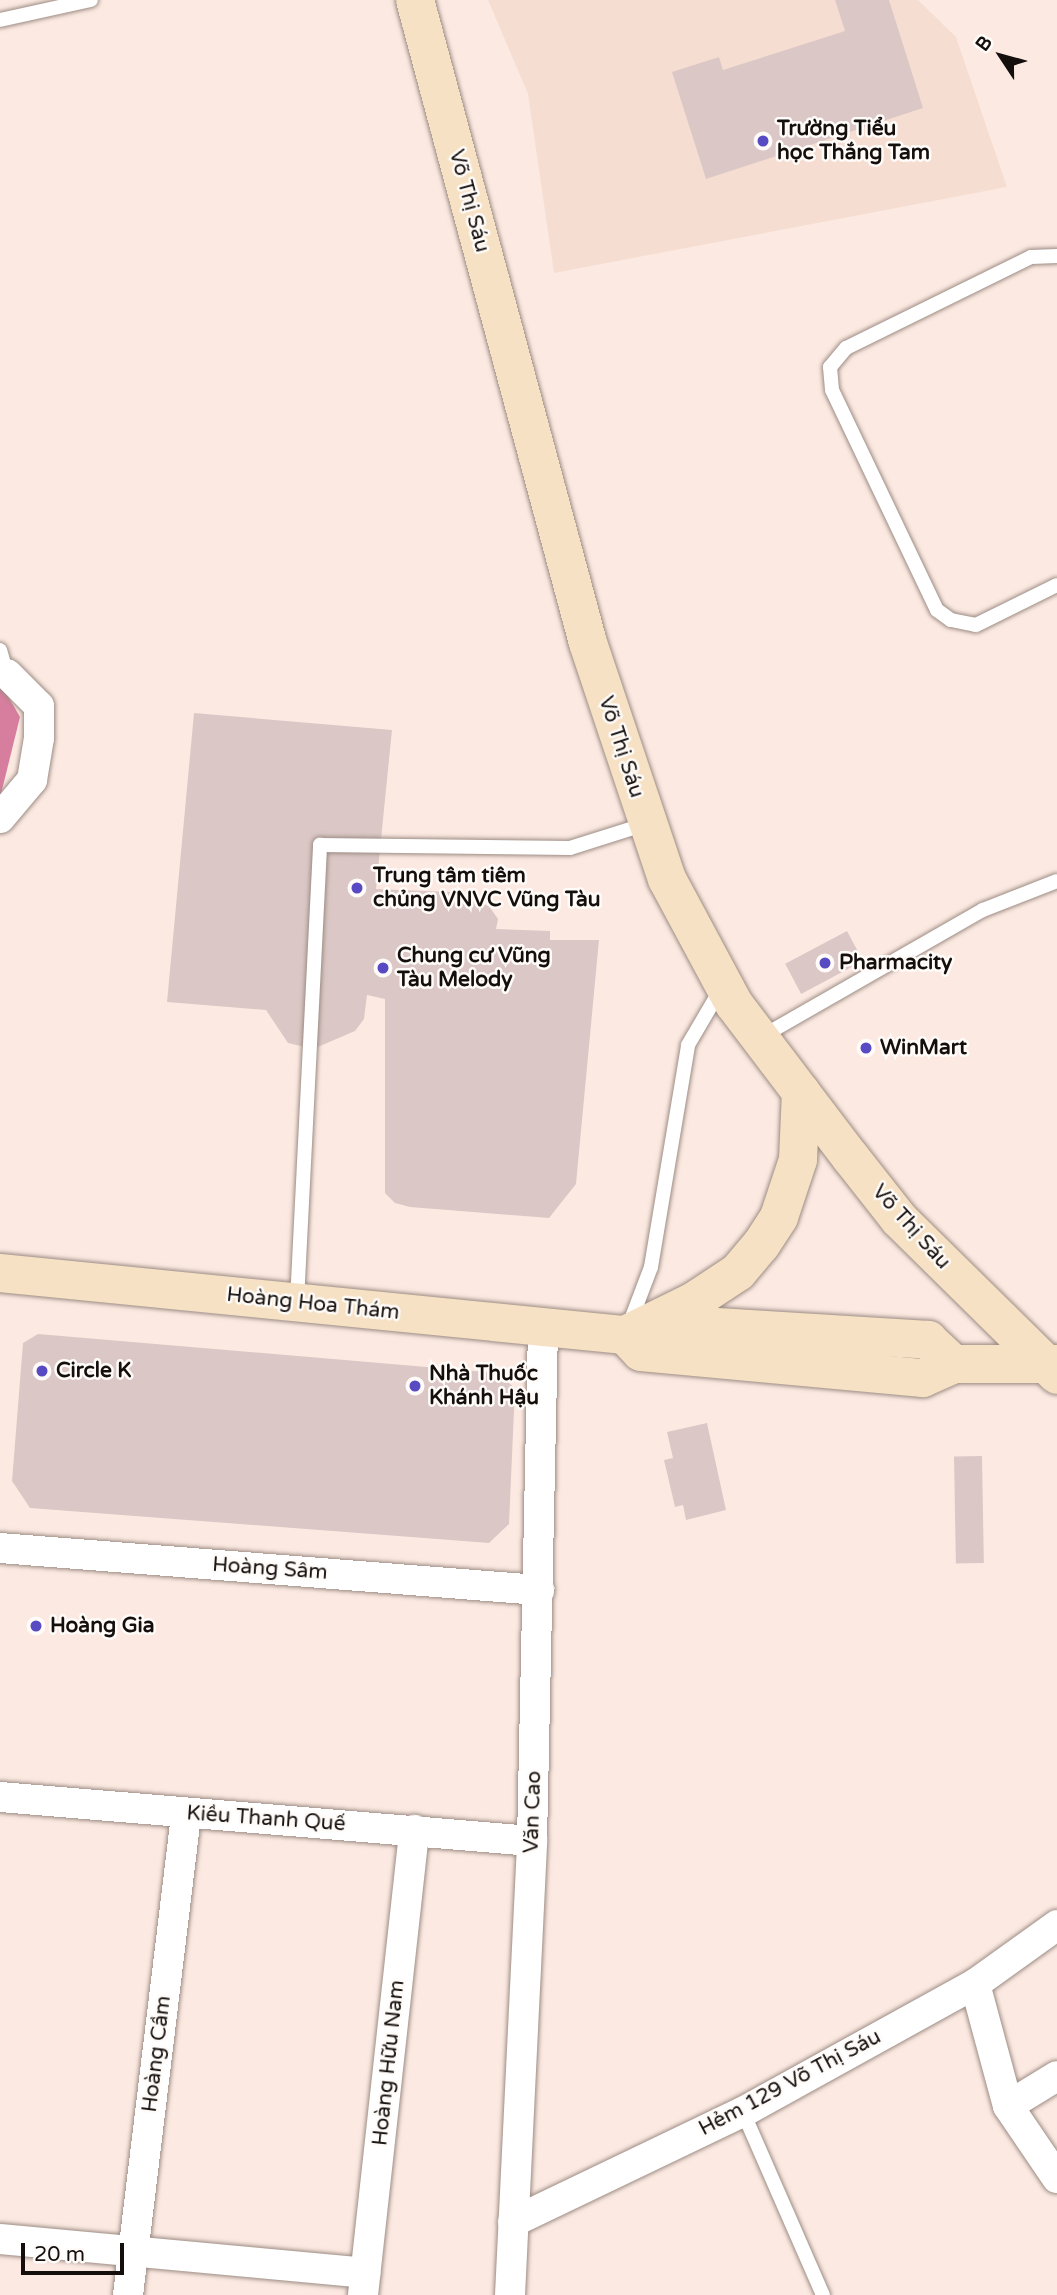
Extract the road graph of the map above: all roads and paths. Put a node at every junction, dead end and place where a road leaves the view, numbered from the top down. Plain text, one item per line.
1 (92, 0) edge
2 (415, 0) edge
3 (0, 20) edge
4 (1057, 256) edge
5 (1057, 585) edge
6 (4, 662) edge
7 (0, 818) edge
8 (646, 824) junction
9 (1057, 881) edge
10 (722, 985) junction
11 (760, 1038) junction
12 (801, 1092) junction
13 (0, 1273) edge
14 (296, 1303) junction
15 (543, 1328) junction
16 (636, 1329) junction
17 (1052, 1367) edge
18 (0, 1548) edge
19 (539, 1590) junction
20 (0, 1797) edge
21 (186, 1813) junction
22 (414, 1830) junction
23 (532, 1841) junction
24 (1057, 1925) edge
25 (975, 1984) junction
26 (1057, 2077) edge
27 (1009, 2106) junction
28 (743, 2112) junction
29 (1057, 2178) edge
30 (513, 2222) junction
31 (0, 2239) edge
32 (132, 2250) junction
33 (364, 2284) edge
34 (128, 2295) edge
35 (510, 2295) edge
36 (823, 2295) edge

1 - 3 lane
2 - 8 main road, Võ Thị Sáu
4 - 5 lane
6 - 7 street
8 - 10 main road, Võ Thị Sáu
8 - 14 lane
9 - 11 lane
10 - 11 main road, Võ Thị Sáu
10 - 16 lane
11 - 12 main road, Võ Thị Sáu
12 - 16 main road
12 - 17 main road, Võ Thị Sáu
13 - 14 main road, Hoàng Hoa Thám
14 - 15 main road, Hoàng Hoa Thám
15 - 16 main road, Hoàng Hoa Thám
15 - 19 street, Văn Cao
16 - 17 main road, Hoàng Hoa Thám
18 - 19 street, Hoàng Sâm
19 - 23 street, Văn Cao
20 - 21 street, Kiều Thanh Quế
21 - 22 street, Kiều Thanh Quế
21 - 32 street, Hoàng Cầm
22 - 23 street, Kiều Thanh Quế
22 - 33 street, Hoàng Hữu Nam
23 - 30 street, Văn Cao
24 - 25 street, Hẻm 129 Võ Thị Sáu
25 - 27 street
25 - 28 street, Hẻm 129 Võ Thị Sáu
26 - 27 street
27 - 29 street
28 - 30 street, Hẻm 129 Võ Thị Sáu
28 - 36 lane
30 - 35 street, Văn Cao
31 - 32 street
32 - 33 street
32 - 34 street, Hoàng Cầm

